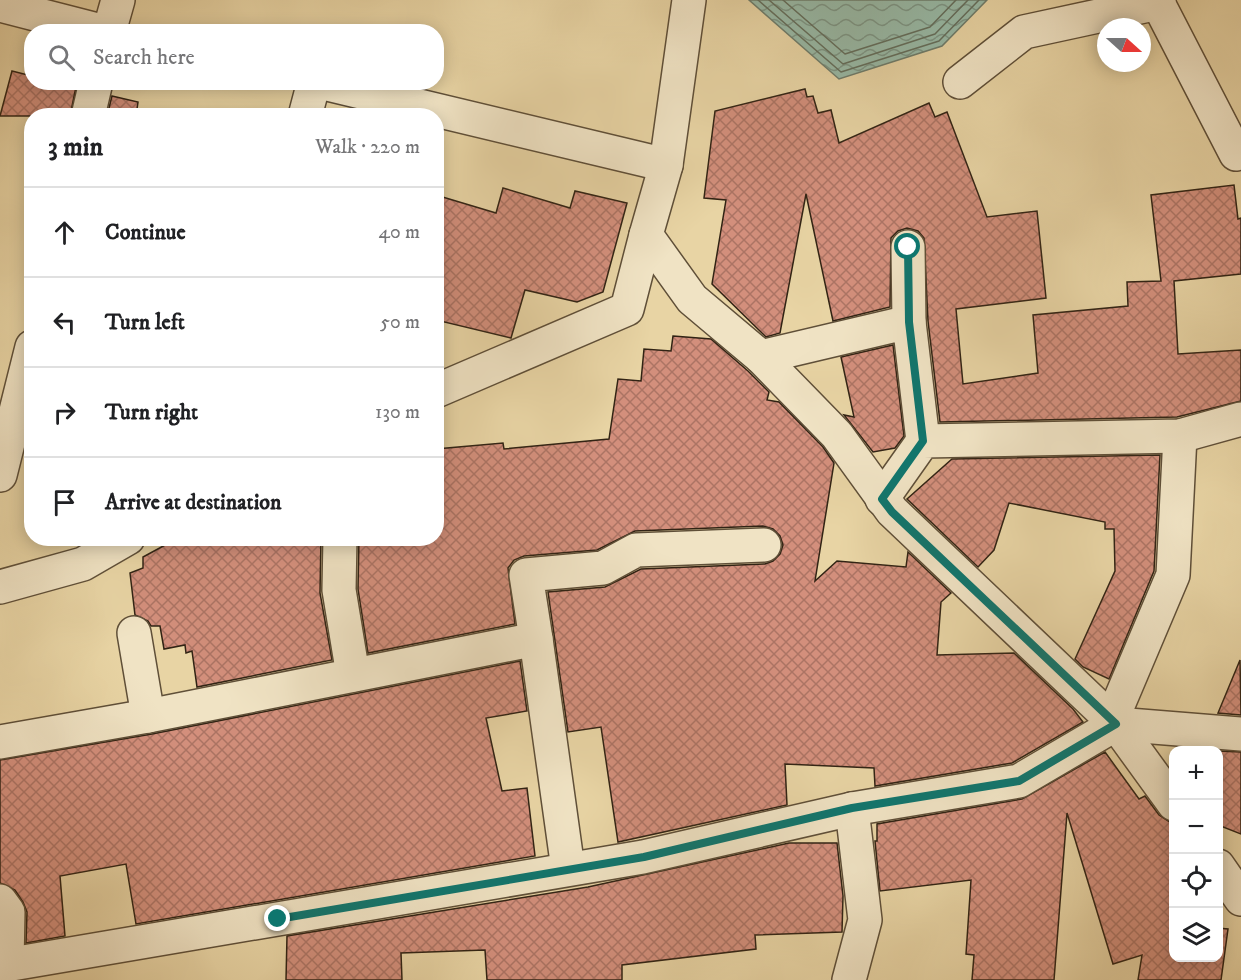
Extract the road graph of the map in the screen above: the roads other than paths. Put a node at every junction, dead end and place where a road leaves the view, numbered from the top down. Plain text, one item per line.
1 (118, 0) edge
2 (689, 0) edge
3 (1158, 2) edge
4 (0, 5) edge
5 (75, 24) edge
6 (110, 24) edge
7 (960, 82) dead end
8 (94, 90) edge
9 (312, 90) edge
10 (352, 90) edge
11 (90, 108) edge
12 (307, 108) edge
13 (428, 108) edge
14 (444, 112) edge
15 (1236, 154) dead end
16 (666, 165) junction
17 (646, 235) junction
18 (908, 247) dead end
19 (909, 322) junction
20 (762, 357) junction
21 (24, 379) edge
22 (444, 389) edge
23 (1241, 419) edge
24 (1180, 436) junction
25 (923, 441) junction
26 (0, 475) edge
27 (882, 499) junction
28 (764, 545) dead end
29 (114, 546) edge
30 (340, 546) edge
31 (0, 587) edge
32 (134, 633) dead end
33 (536, 639) junction
34 (353, 675) junction
35 (148, 716) junction
36 (1116, 724) junction
37 (1241, 734) edge
38 (0, 742) edge
39 (1170, 800) edge
40 (852, 808) junction
41 (568, 869) junction
42 (1223, 873) edge
43 (1241, 899) edge
44 (0, 901) edge
45 (4, 965) edge
46 (849, 980) edge

1 - 6 street
2 - 16 street
3 - 7 street
3 - 15 street
4 - 5 street
8 - 11 street
9 - 12 street
10 - 13 street
14 - 16 street
16 - 17 street
17 - 20 street
17 - 22 street
18 - 19 street
19 - 20 street
19 - 25 street
20 - 27 street
21 - 26 street
23 - 24 street
24 - 25 street
24 - 36 street
25 - 27 street
27 - 36 street
28 - 33 street
29 - 31 street
30 - 34 street
32 - 35 street
33 - 34 street
33 - 41 street
34 - 35 street
35 - 38 street
36 - 37 street
36 - 39 street
36 - 40 street
40 - 41 street
40 - 46 street
41 - 45 street
42 - 43 street
44 - 45 street

